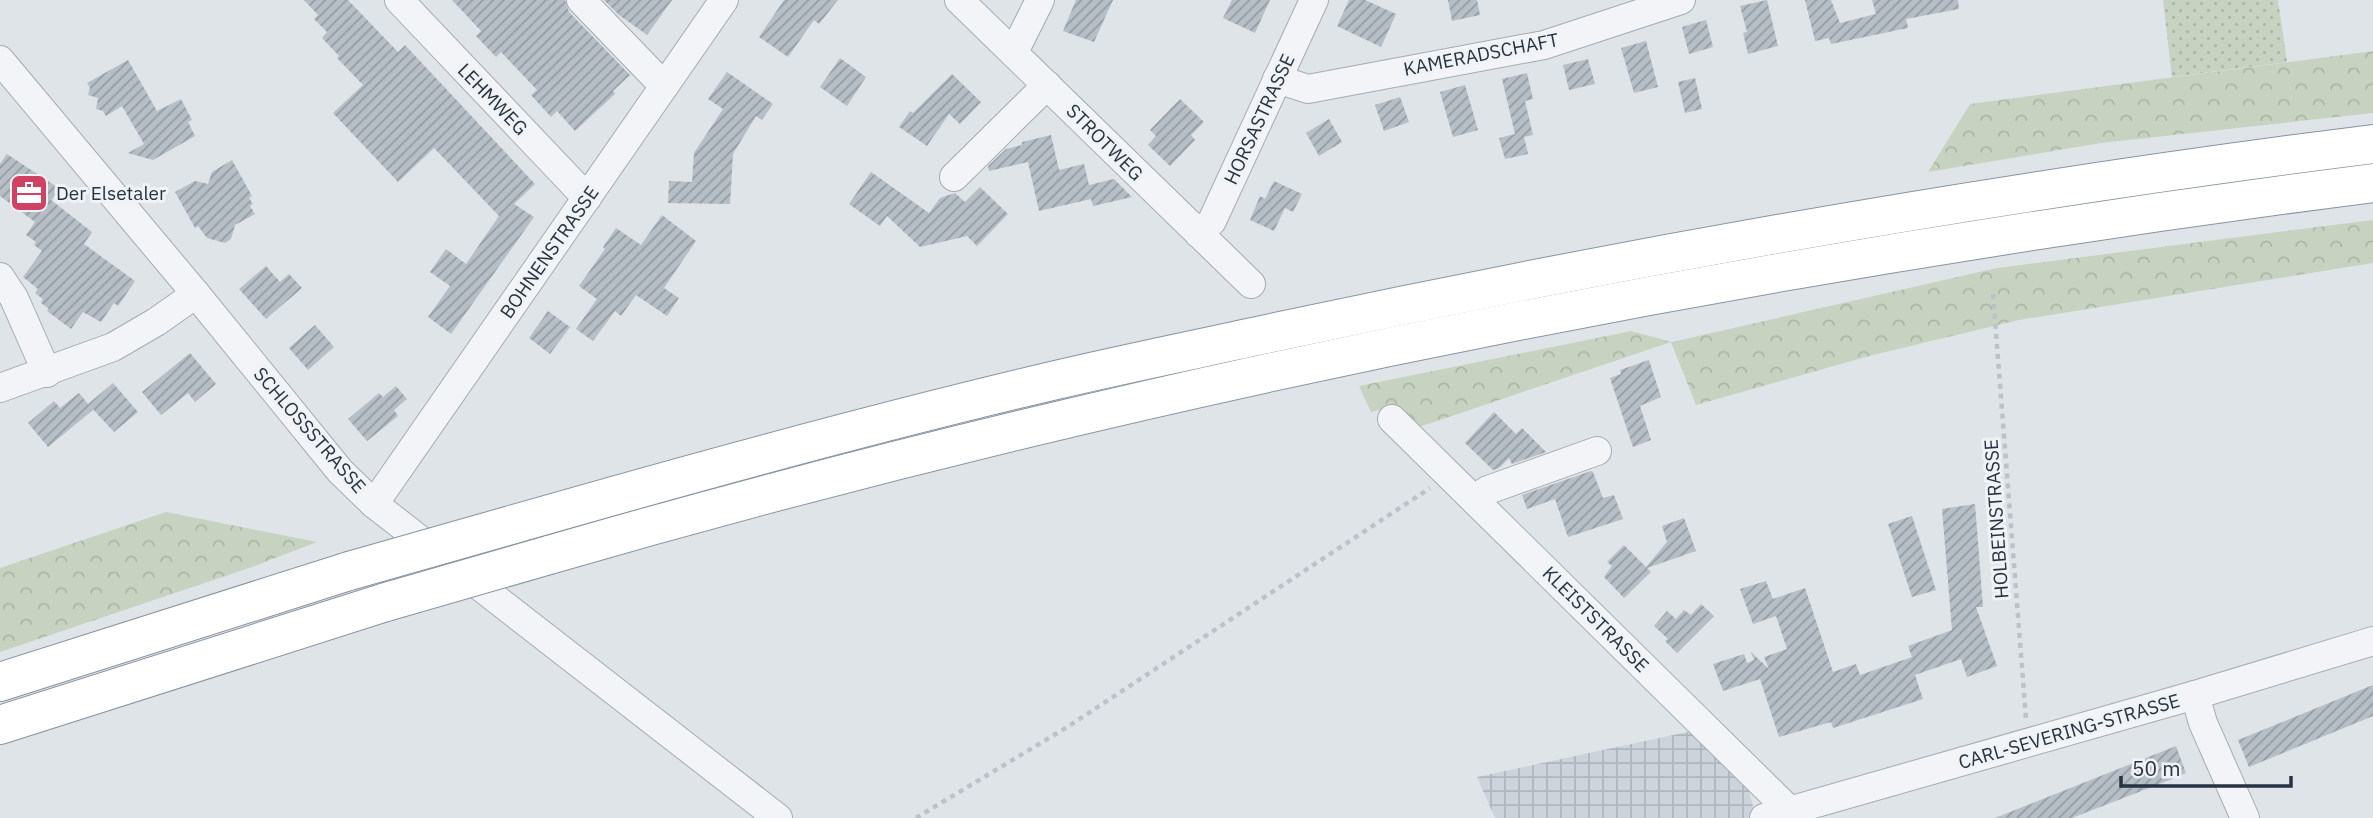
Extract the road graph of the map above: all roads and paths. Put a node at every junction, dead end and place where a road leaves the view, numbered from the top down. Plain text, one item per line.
1 (399, 0) edge
2 (581, 0) edge
3 (724, 0) edge
4 (959, 0) edge
5 (1040, 0) edge
6 (1314, 0) edge
7 (1673, 1) edge
8 (1014, 52) junction
9 (0, 60) edge
10 (1277, 79) junction
11 (1047, 85) junction
12 (664, 86) junction
13 (2373, 144) edge
14 (954, 177) dead end
15 (2373, 183) edge
16 (587, 198) junction
17 (1199, 234) junction
18 (0, 277) edge
19 (1251, 284) dead end
20 (196, 294) junction
21 (1993, 294) dead end
22 (47, 373) junction
23 (0, 388) edge
24 (1392, 419) dead end
25 (1597, 451) dead end
26 (1450, 474) junction
27 (1475, 498) junction
28 (374, 504) junction
29 (2373, 641) edge
30 (0, 682) edge
31 (2195, 695) junction
32 (0, 725) edge
33 (2028, 743) junction
34 (1784, 815) edge
35 (778, 818) edge
36 (916, 818) edge
37 (2245, 818) edge

1 - 16 street, LEHMWEG
2 - 12 street
3 - 12 street, BOHNENSTRASSE
4 - 8 street, STROTWEG
5 - 8 street
6 - 10 street, HORSASTRASSE
7 - 10 street, KAMERADSCHAFT
8 - 11 street, STROTWEG
9 - 20 street, SCHLOSSSTRASSE
10 - 17 street, HORSASTRASSE
11 - 14 street
11 - 17 street, STROTWEG
12 - 16 street, BOHNENSTRASSE
13 - 30 highway, bridge
15 - 32 highway, bridge
16 - 28 street, BOHNENSTRASSE
17 - 19 street, STROTWEG
18 - 22 street
20 - 22 street
20 - 28 street, SCHLOSSSTRASSE
21 - 33 path, HOLBEINSTRASSE
22 - 23 street
24 - 26 street, KLEISTSTRASSE
25 - 27 street
26 - 27 street, KLEISTSTRASSE
26 - 36 path
27 - 34 street, KLEISTSTRASSE
28 - 35 street, SCHLOSSSTRASSE
29 - 31 street, CARL-SEVERING-STRASSE
31 - 33 street, CARL-SEVERING-STRASSE
31 - 37 street
33 - 34 street, CARL-SEVERING-STRASSE

